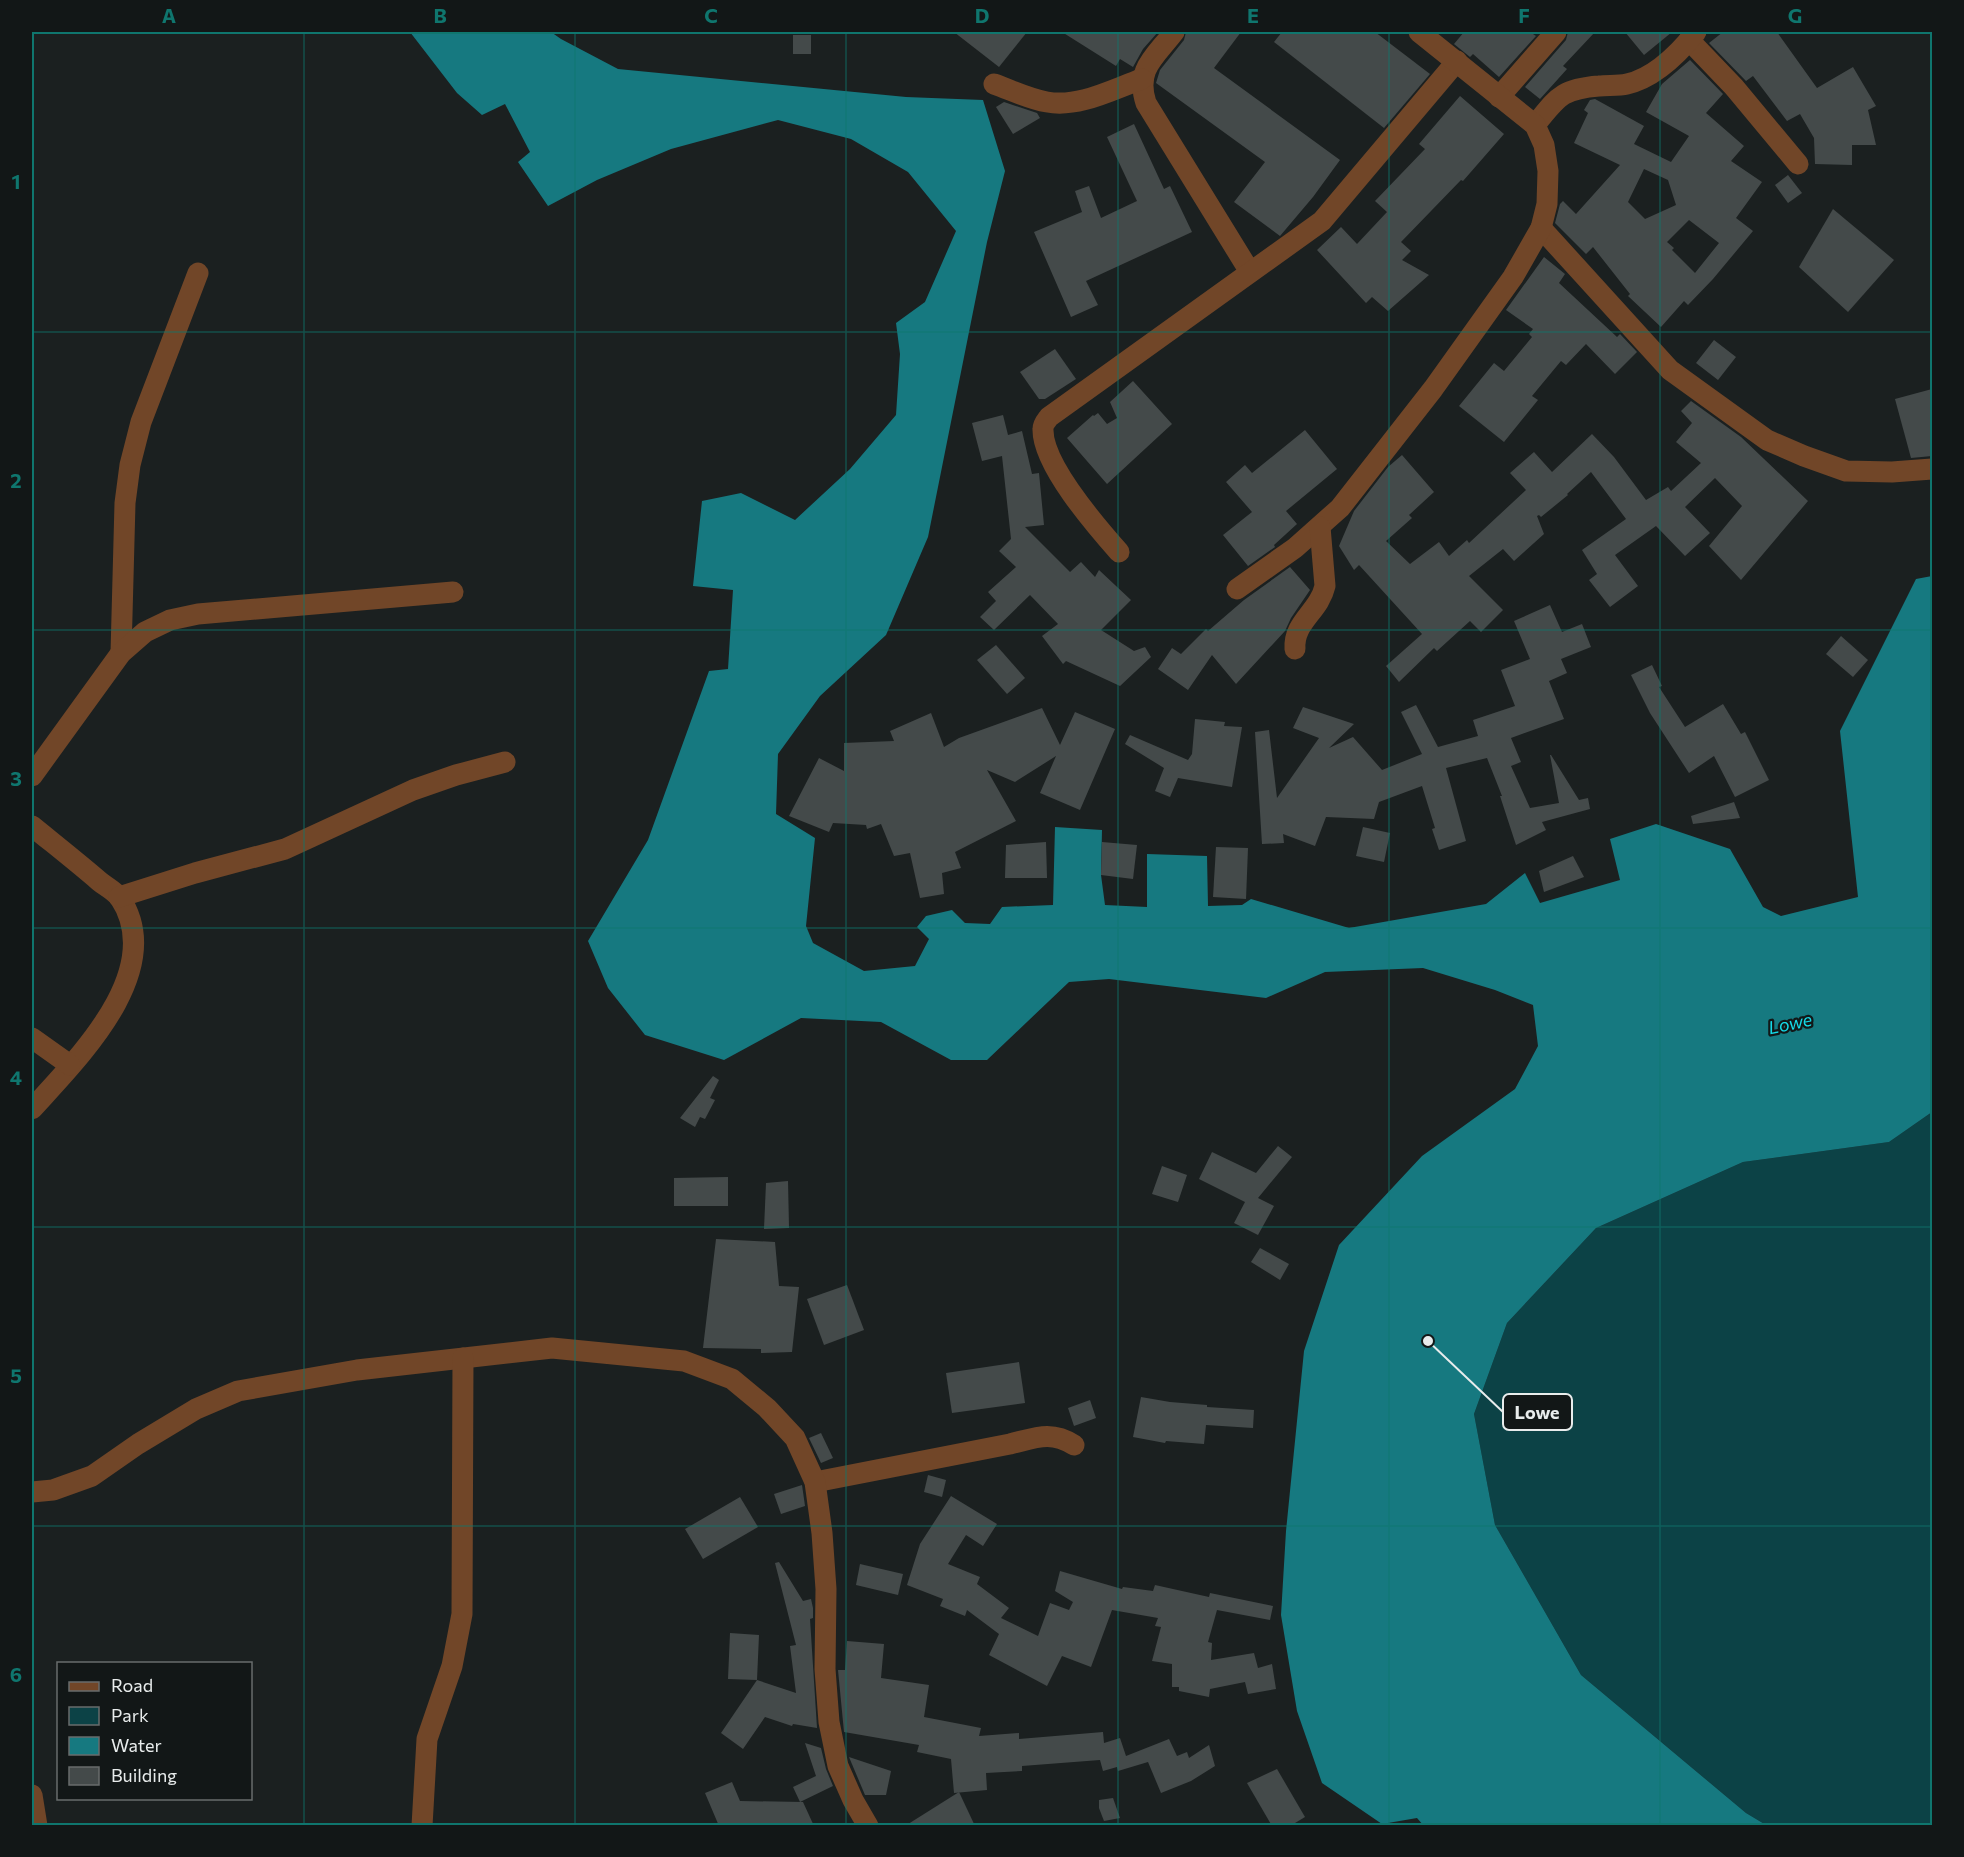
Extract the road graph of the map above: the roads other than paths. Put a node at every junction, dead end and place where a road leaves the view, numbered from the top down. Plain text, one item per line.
1 (1174, 32) edge
2 (1419, 32) edge
3 (1556, 32) edge
4 (1693, 36) edge
5 (1456, 61) junction
6 (1142, 79) junction
7 (994, 84) dead end
8 (1500, 97) junction
9 (1535, 125) junction
10 (1798, 164) dead end
11 (1541, 228) junction
12 (1250, 272) junction
13 (198, 273) dead end
14 (1932, 469) edge
15 (1320, 527) junction
16 (1119, 552) dead end
17 (1237, 589) dead end
18 (453, 592) dead end
19 (1295, 649) dead end
20 (121, 653) junction
21 (506, 762) dead end
22 (32, 776) edge
23 (32, 826) edge
24 (119, 897) junction
25 (32, 1038) edge
26 (70, 1065) junction
27 (32, 1109) edge
28 (462, 1358) junction
29 (1074, 1445) dead end
30 (815, 1482) junction
31 (32, 1492) edge
32 (32, 1795) edge
33 (37, 1826) edge
34 (422, 1826) edge
35 (868, 1826) edge

1 - 6 street
2 - 5 street
3 - 8 street
4 - 9 street
4 - 10 street
5 - 8 street
5 - 12 street
6 - 7 street
6 - 12 street
8 - 9 street
9 - 11 street
11 - 14 street
11 - 15 street
12 - 16 street
13 - 20 street
15 - 17 street
15 - 19 street
18 - 20 street
20 - 22 street
21 - 24 street
23 - 24 street
24 - 26 street
25 - 26 street
26 - 27 street
28 - 30 street
28 - 31 street
28 - 34 street
29 - 30 street
30 - 35 street
32 - 33 street

